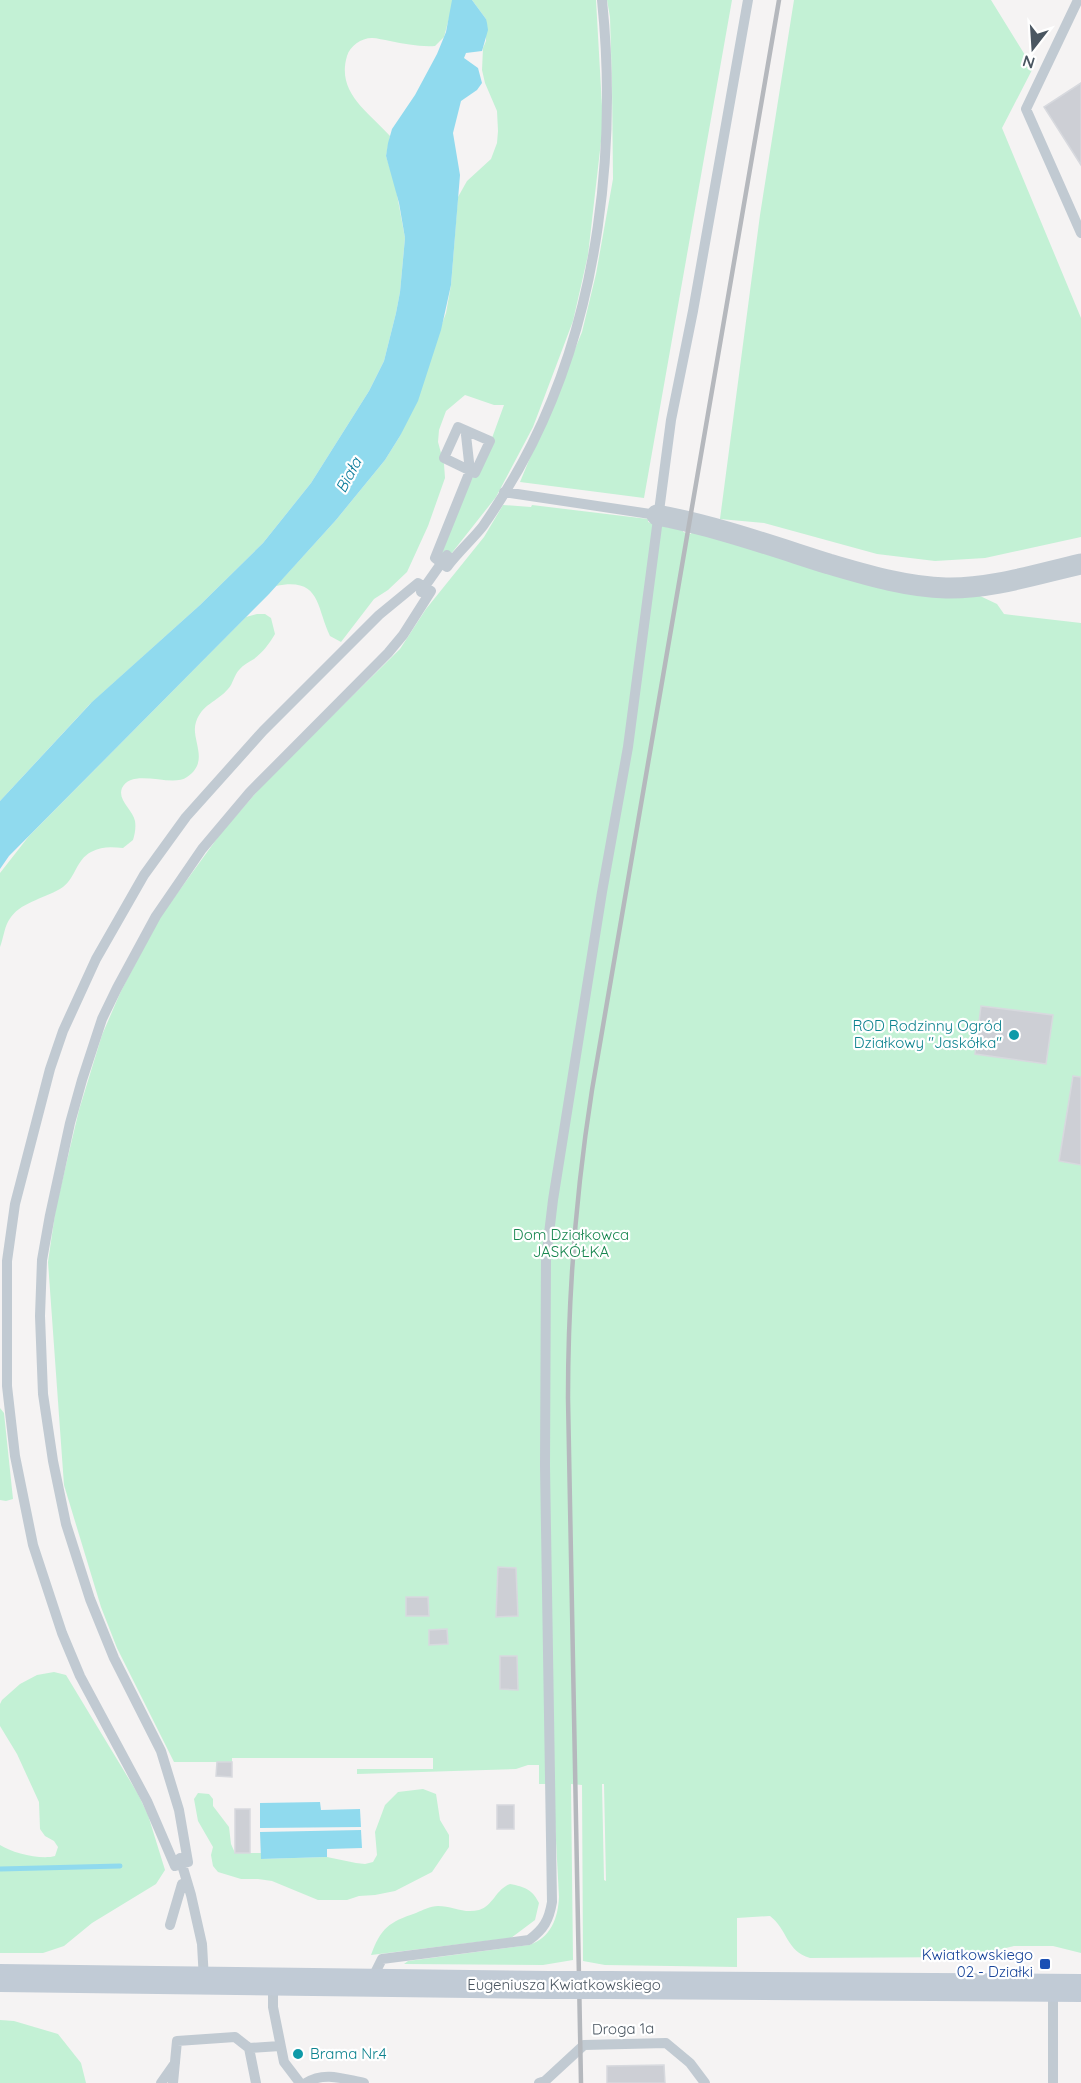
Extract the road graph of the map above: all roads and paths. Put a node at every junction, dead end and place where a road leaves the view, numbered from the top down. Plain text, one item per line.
1 (602, 0) edge
2 (748, 0) edge
3 (1078, 0) edge
4 (1081, 233) edge
5 (466, 435) dead end
6 (470, 471) junction
7 (504, 492) junction
8 (657, 515) junction
9 (444, 559) junction
10 (1081, 564) edge
11 (423, 590) junction
12 (181, 1861) junction
13 (187, 1883) junction
14 (170, 1924) dead end
15 (0, 1978) edge
16 (204, 1980) junction
17 (273, 1982) junction
18 (370, 1983) junction
19 (1053, 1988) junction
20 (1081, 1988) edge
21 (280, 2046) junction
22 (249, 2048) junction
23 (175, 2063) junction
24 (161, 2083) edge
25 (173, 2083) edge
26 (256, 2083) edge
27 (300, 2083) edge
28 (306, 2083) edge
29 (364, 2083) edge
30 (539, 2083) edge
31 (705, 2083) edge
32 (1053, 2083) edge

1 - 7 lane
2 - 8 lane
3 - 4 lane
5 - 6 lane
6 - 6 lane
6 - 9 lane
7 - 8 lane
7 - 9 lane
8 - 10 street
8 - 18 lane
9 - 11 lane
11 - 12 lane
11 - 12 lane
12 - 13 lane
13 - 14 lane
13 - 16 lane
15 - 16 main road, Eugeniusza Kwiatkowskiego
16 - 17 main road, Eugeniusza Kwiatkowskiego
17 - 18 main road, Eugeniusza Kwiatkowskiego
17 - 21 lane
18 - 19 main road, Eugeniusza Kwiatkowskiego, bridge
19 - 20 main road, Eugeniusza Kwiatkowskiego
19 - 32 lane
21 - 22 lane
21 - 27 lane
22 - 23 lane
22 - 26 lane
23 - 24 lane
23 - 25 lane
28 - 29 lane
30 - 31 lane, Droga 1a

